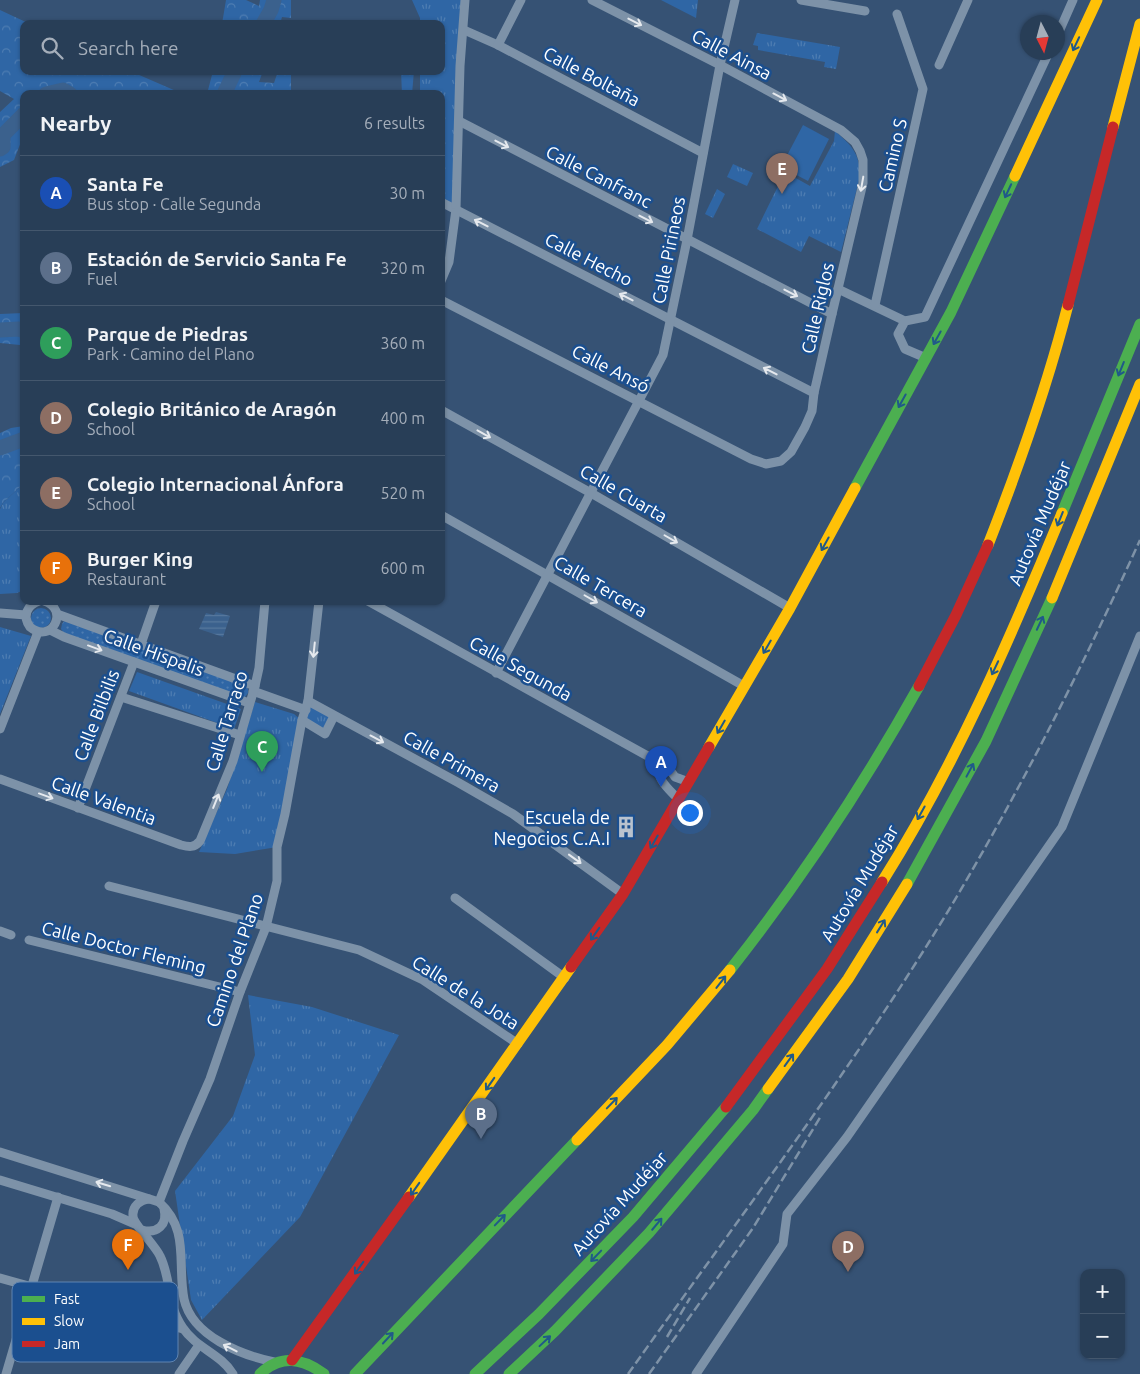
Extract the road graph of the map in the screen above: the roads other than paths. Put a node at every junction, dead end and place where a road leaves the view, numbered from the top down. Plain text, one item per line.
1 (465, 0) edge
2 (521, 0) edge
3 (592, 0) edge
4 (735, 0) edge
5 (801, 0) edge
6 (968, 0) edge
7 (1074, 0) edge
8 (1097, 0) edge
9 (823, 2) edge
10 (865, 11) dead end
11 (897, 14) dead end
12 (1065, 19) edge
13 (1140, 24) edge
14 (464, 30) junction
15 (498, 45) junction
16 (1045, 60) edge
17 (720, 65) junction
18 (939, 65) dead end
19 (459, 121) junction
20 (854, 142) joint
21 (703, 153) junction
22 (445, 204) edge
23 (456, 209) junction
24 (687, 240) junction
25 (445, 272) edge
26 (838, 289) junction
27 (445, 302) edge
28 (875, 305) junction
29 (832, 314) junction
30 (671, 320) junction
31 (905, 321) junction
32 (1140, 324) edge
33 (926, 358) junction
34 (1140, 384) edge
35 (814, 394) junction
36 (639, 401) junction
37 (445, 412) edge
38 (766, 464) joint
39 (591, 493) junction
40 (445, 517) edge
41 (549, 574) junction
42 (34, 605) edge
43 (52, 605) edge
44 (155, 605) edge
45 (265, 605) edge
46 (318, 605) edge
47 (375, 605) edge
48 (790, 608) junction
49 (0, 613) edge
50 (57, 614) junction
51 (26, 615) junction
52 (50, 630) junction
53 (38, 632) junction
54 (1140, 636) edge
55 (141, 644) junction
56 (134, 662) junction
57 (496, 673) junction
58 (744, 686) junction
59 (254, 688) junction
60 (121, 697) junction
61 (249, 703) junction
62 (307, 706) junction
63 (334, 716) junction
64 (302, 720) junction
65 (0, 729) edge
66 (240, 735) junction
67 (658, 762) junction
68 (0, 779) edge
69 (689, 782) junction
70 (679, 800) junction
71 (78, 808) junction
72 (196, 845) joint
73 (108, 886) dead end
74 (623, 894) junction
75 (455, 898) dead end
76 (266, 927) junction
77 (0, 931) edge
78 (11, 935) dead end
79 (29, 940) dead end
80 (565, 978) junction
81 (240, 992) junction
82 (518, 1044) junction
83 (0, 1152) edge
84 (0, 1180) edge
85 (58, 1198) junction
86 (157, 1203) junction
87 (138, 1227) junction
88 (0, 1278) edge
89 (12, 1282) edge
90 (33, 1282) edge
91 (167, 1282) edge
92 (178, 1318) edge
93 (178, 1327) edge
94 (183, 1328) junction
95 (199, 1345) junction
96 (12, 1353) edge
97 (292, 1360) junction
98 (276, 1363) junction
99 (232, 1373) edge
100 (6, 1374) edge
101 (178, 1374) edge
102 (260, 1374) edge
103 (324, 1374) edge
104 (355, 1374) edge
105 (475, 1374) edge
106 (509, 1374) edge
107 (696, 1374) edge

1 - 14 street
2 - 15 street
3 -> 17 street, Calle Ainsa
4 - 17 street, Calle Pirineos
5 - 9 street
6 - 18 street
7 - 12 street
8 -> 33 highway
9 - 10 street
11 - 28 street, Camino S
104 -> 13 highway
14 - 15 street, Calle Boltaña
14 - 19 street
15 - 21 street, Calle Boltaña
16 - 31 street
17 -> 20 street, Calle Ainsa
17 - 21 street, Calle Pirineos
19 - 23 street
19 -> 24 street, Calle Canfranc
20 -> 26 street, Calle Riglos
21 - 24 street, Calle Pirineos
22 - 23 street, Calle Hecho
23 - 25 street
30 -> 23 street, Calle Hecho
24 -> 29 street, Calle Canfranc
24 - 30 street, Calle Pirineos
26 - 28 street
26 - 29 street, Calle Riglos
27 - 36 street, Calle Ansó
28 - 31 street
29 - 35 street, Calle Riglos
35 -> 30 street, Calle Hecho
30 - 36 street, Calle Pirineos
31 - 33 street
32 -> 105 highway, Autovía Mudéjar
33 -> 48 highway
106 -> 34 highway
35 - 38 street, Calle Riglos
36 - 38 street, Calle Ansó
36 - 39 street, Calle Pirineos
37 -> 39 street, Calle Cuarta
39 - 41 street, Calle Pirineos
39 -> 48 street, Calle Cuarta
40 - 41 street, Calle Tercera
41 - 57 street, Calle Pirineos
41 -> 58 street, Calle Tercera
42 - 51 street
43 - 50 street
44 - 55 street
45 - 59 street, Calle Tarraco
46 -> 62 street, Camino del Plano
47 - 57 street, Calle Segunda
48 -> 58 highway
49 - 51 street
50 - 52 street
50 - 55 street, Calle Hispalis
51 - 53 street
52 - 53 street
52 -> 56 street, Calle Hispalis
53 - 65 street
54 - 107 street
55 - 59 street, Calle Hispalis
56 - 60 street, Calle Bilbilis
56 - 61 street, Calle Hispalis
57 - 67 street, Calle Segunda
58 -> 69 highway
59 - 61 street, Calle Tarraco
59 - 62 street, Calle Hispalis
60 - 66 street
60 - 71 street, Calle Bilbilis
61 - 66 street, Calle Tarraco
62 - 63 street, Calle Primera
62 - 64 street, Camino del Plano
63 - 64 street
63 -> 74 street, Calle Primera
64 - 76 street, Camino del Plano
72 -> 66 street, Calle Tarraco
67 - 69 street, Calle Segunda
67 - 70 street
68 -> 71 street, Calle Valentia
69 - 70 highway
70 -> 74 highway
71 - 72 street, Calle Valentia
73 - 76 street, Calle de la Jota
74 -> 80 highway
75 - 80 street
76 - 81 street, Camino del Plano
76 - 82 street, Calle de la Jota
77 - 78 street
79 - 81 street, Calle Doctor Fleming
80 - 82 highway
81 - 86 street, Camino del Plano
82 -> 97 highway
86 -> 83 street
84 - 85 street
85 - 87 street
85 - 90 street
86 - 87 street
86 - 87 street
98 -> 86 street
87 - 91 street
88 - 89 street
92 - 94 street
93 - 94 street
94 - 95 street
95 - 99 street
95 - 101 street
96 - 100 street
97 - 98 highway
97 - 103 highway
98 - 102 highway

